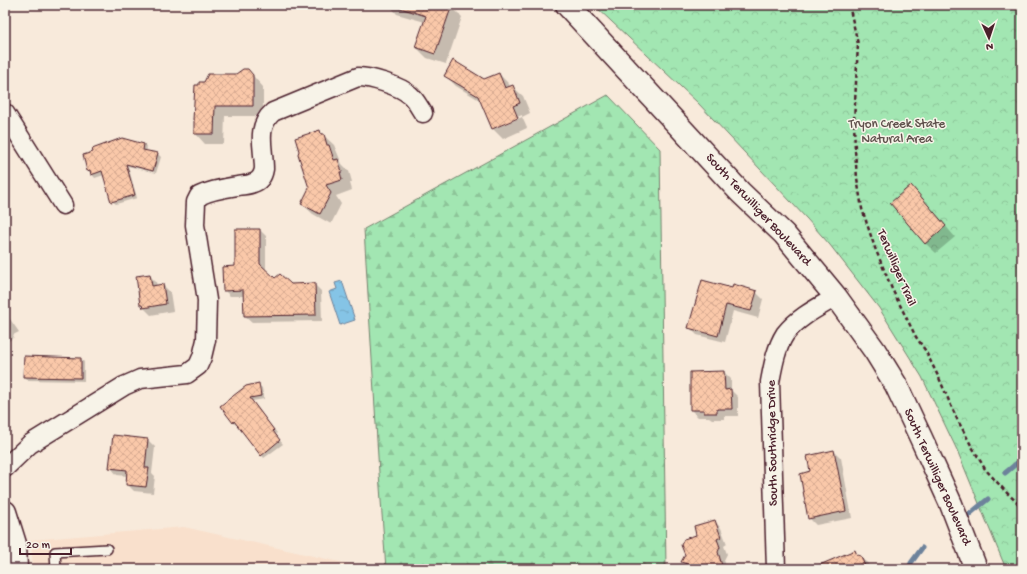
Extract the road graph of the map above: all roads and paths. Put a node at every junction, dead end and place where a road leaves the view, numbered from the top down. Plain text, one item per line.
1 (567, 5) edge
2 (848, 5) edge
3 (5, 113) edge
4 (423, 113) dead end
5 (63, 205) dead end
6 (836, 296) junction
7 (5, 468) edge
8 (1022, 507) edge
9 (5, 512) edge
10 (106, 549) dead end
11 (16, 569) edge
12 (56, 569) edge
13 (776, 569) edge
14 (976, 569) edge

1 - 6 main road, South Terwilliger Boulevard
2 - 8 path, Terwilliger Trail
3 - 5 street
4 - 7 street
6 - 13 street, South Southridge Drive
6 - 14 main road, South Terwilliger Boulevard
9 - 11 main road
10 - 12 lane

